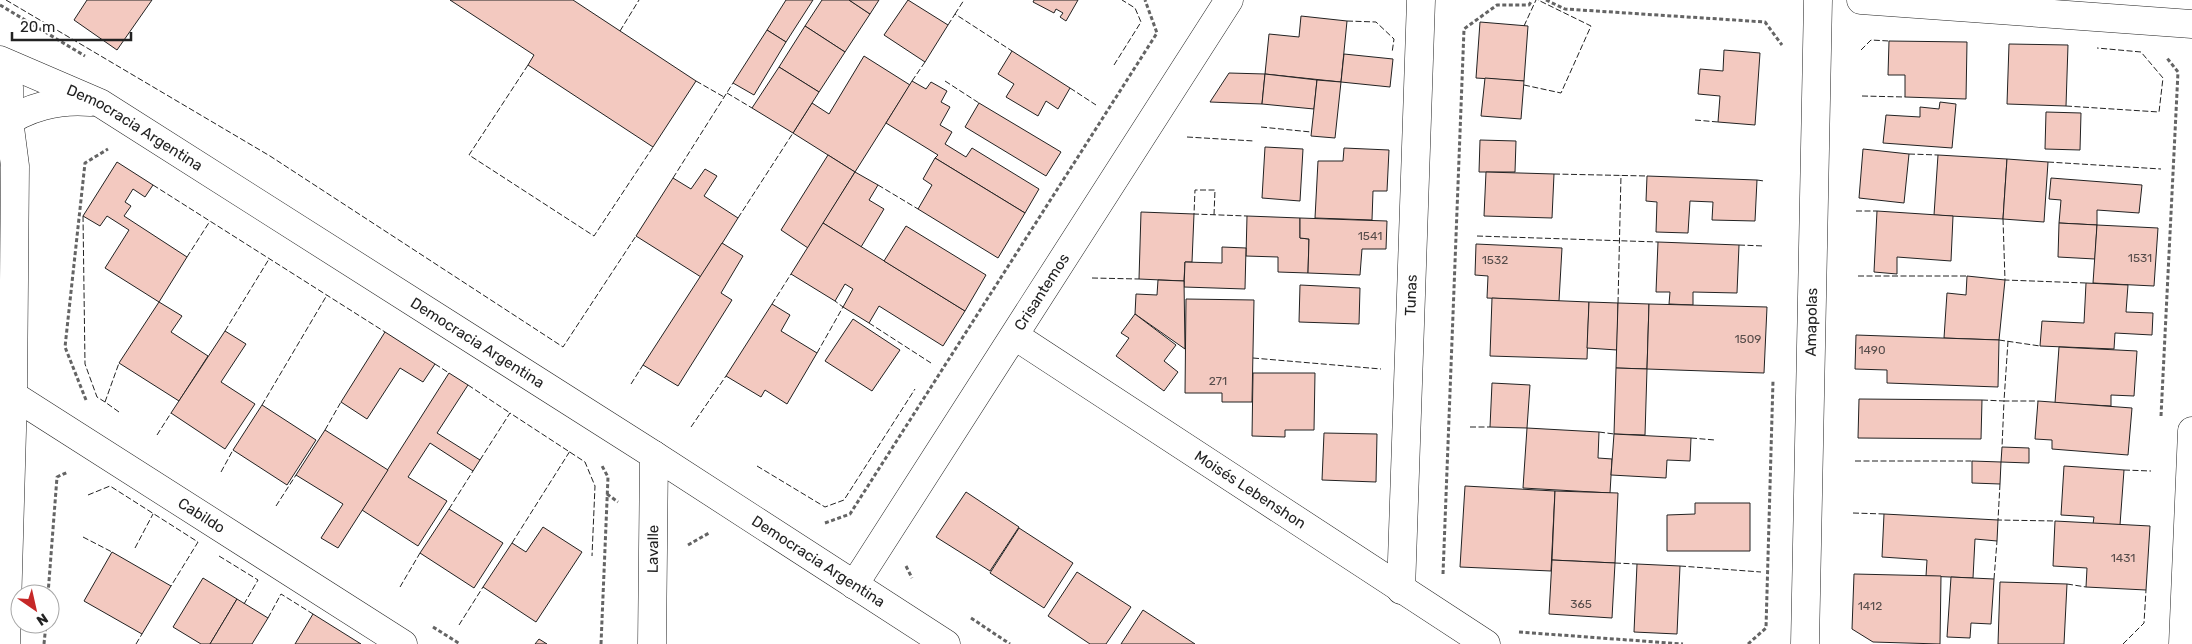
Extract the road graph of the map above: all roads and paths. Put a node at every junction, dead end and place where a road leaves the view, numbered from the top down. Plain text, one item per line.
1 (1145, 0) edge
2 (1421, 0) edge
3 (1532, 0) edge
4 (1546, 0) edge
5 (1818, 0) edge
6 (1861, 0) edge
7 (1228, 2) edge
8 (0, 5) edge
9 (2192, 24) edge
10 (2162, 51) dead end
11 (1782, 55) dead end
12 (0, 60) edge
13 (93, 61) dead end
14 (0, 68) edge
15 (100, 103) junction
16 (4, 124) edge
17 (109, 148) dead end
18 (1015, 336) junction
19 (1773, 371) dead end
20 (6, 391) edge
21 (88, 405) dead end
22 (2160, 420) dead end
23 (2192, 431) edge
24 (654, 455) junction
25 (600, 461) dead end
26 (57, 477) dead end
27 (822, 524) dead end
28 (715, 529) dead end
29 (684, 548) dead end
30 (904, 560) dead end
31 (1447, 581) dead end
32 (919, 583) dead end
33 (49, 584) edge
34 (854, 585) junction
35 (1401, 590) junction
36 (965, 613) dead end
37 (426, 623) dead end
38 (1516, 632) dead end
39 (6, 644) edge
40 (403, 644) edge
41 (460, 644) edge
42 (601, 644) edge
43 (652, 644) edge
44 (946, 644) edge
45 (1010, 644) edge
46 (1486, 644) edge
47 (1683, 644) edge
48 (1748, 644) edge
49 (1805, 644) edge
50 (2184, 644) edge

1 - 27 path
2 - 35 street, Tunas
3 - 31 path
4 - 11 path
5 - 49 street, Amapolas
6 - 9 street
7 - 18 street, Crisantemos
8 - 13 path
10 - 22 path
12 - 15 street, Democracia Argentina
14 - 16 street
15 - 16 street
15 - 24 street, Democracia Argentina
16 - 20 street
17 - 21 path
18 - 34 street, Crisantemos
18 - 35 street, Moisés Lebenshon
19 - 48 path
20 - 39 street
20 - 40 street, Cabildo
23 - 50 street
24 - 34 street, Democracia Argentina
24 - 43 street, Lavalle
25 - 42 path
26 - 33 path
28 - 29 path
30 - 32 path
34 - 44 street, Democracia Argentina
35 - 46 street, Moisés Lebenshon
36 - 45 path
37 - 41 path
38 - 47 path

